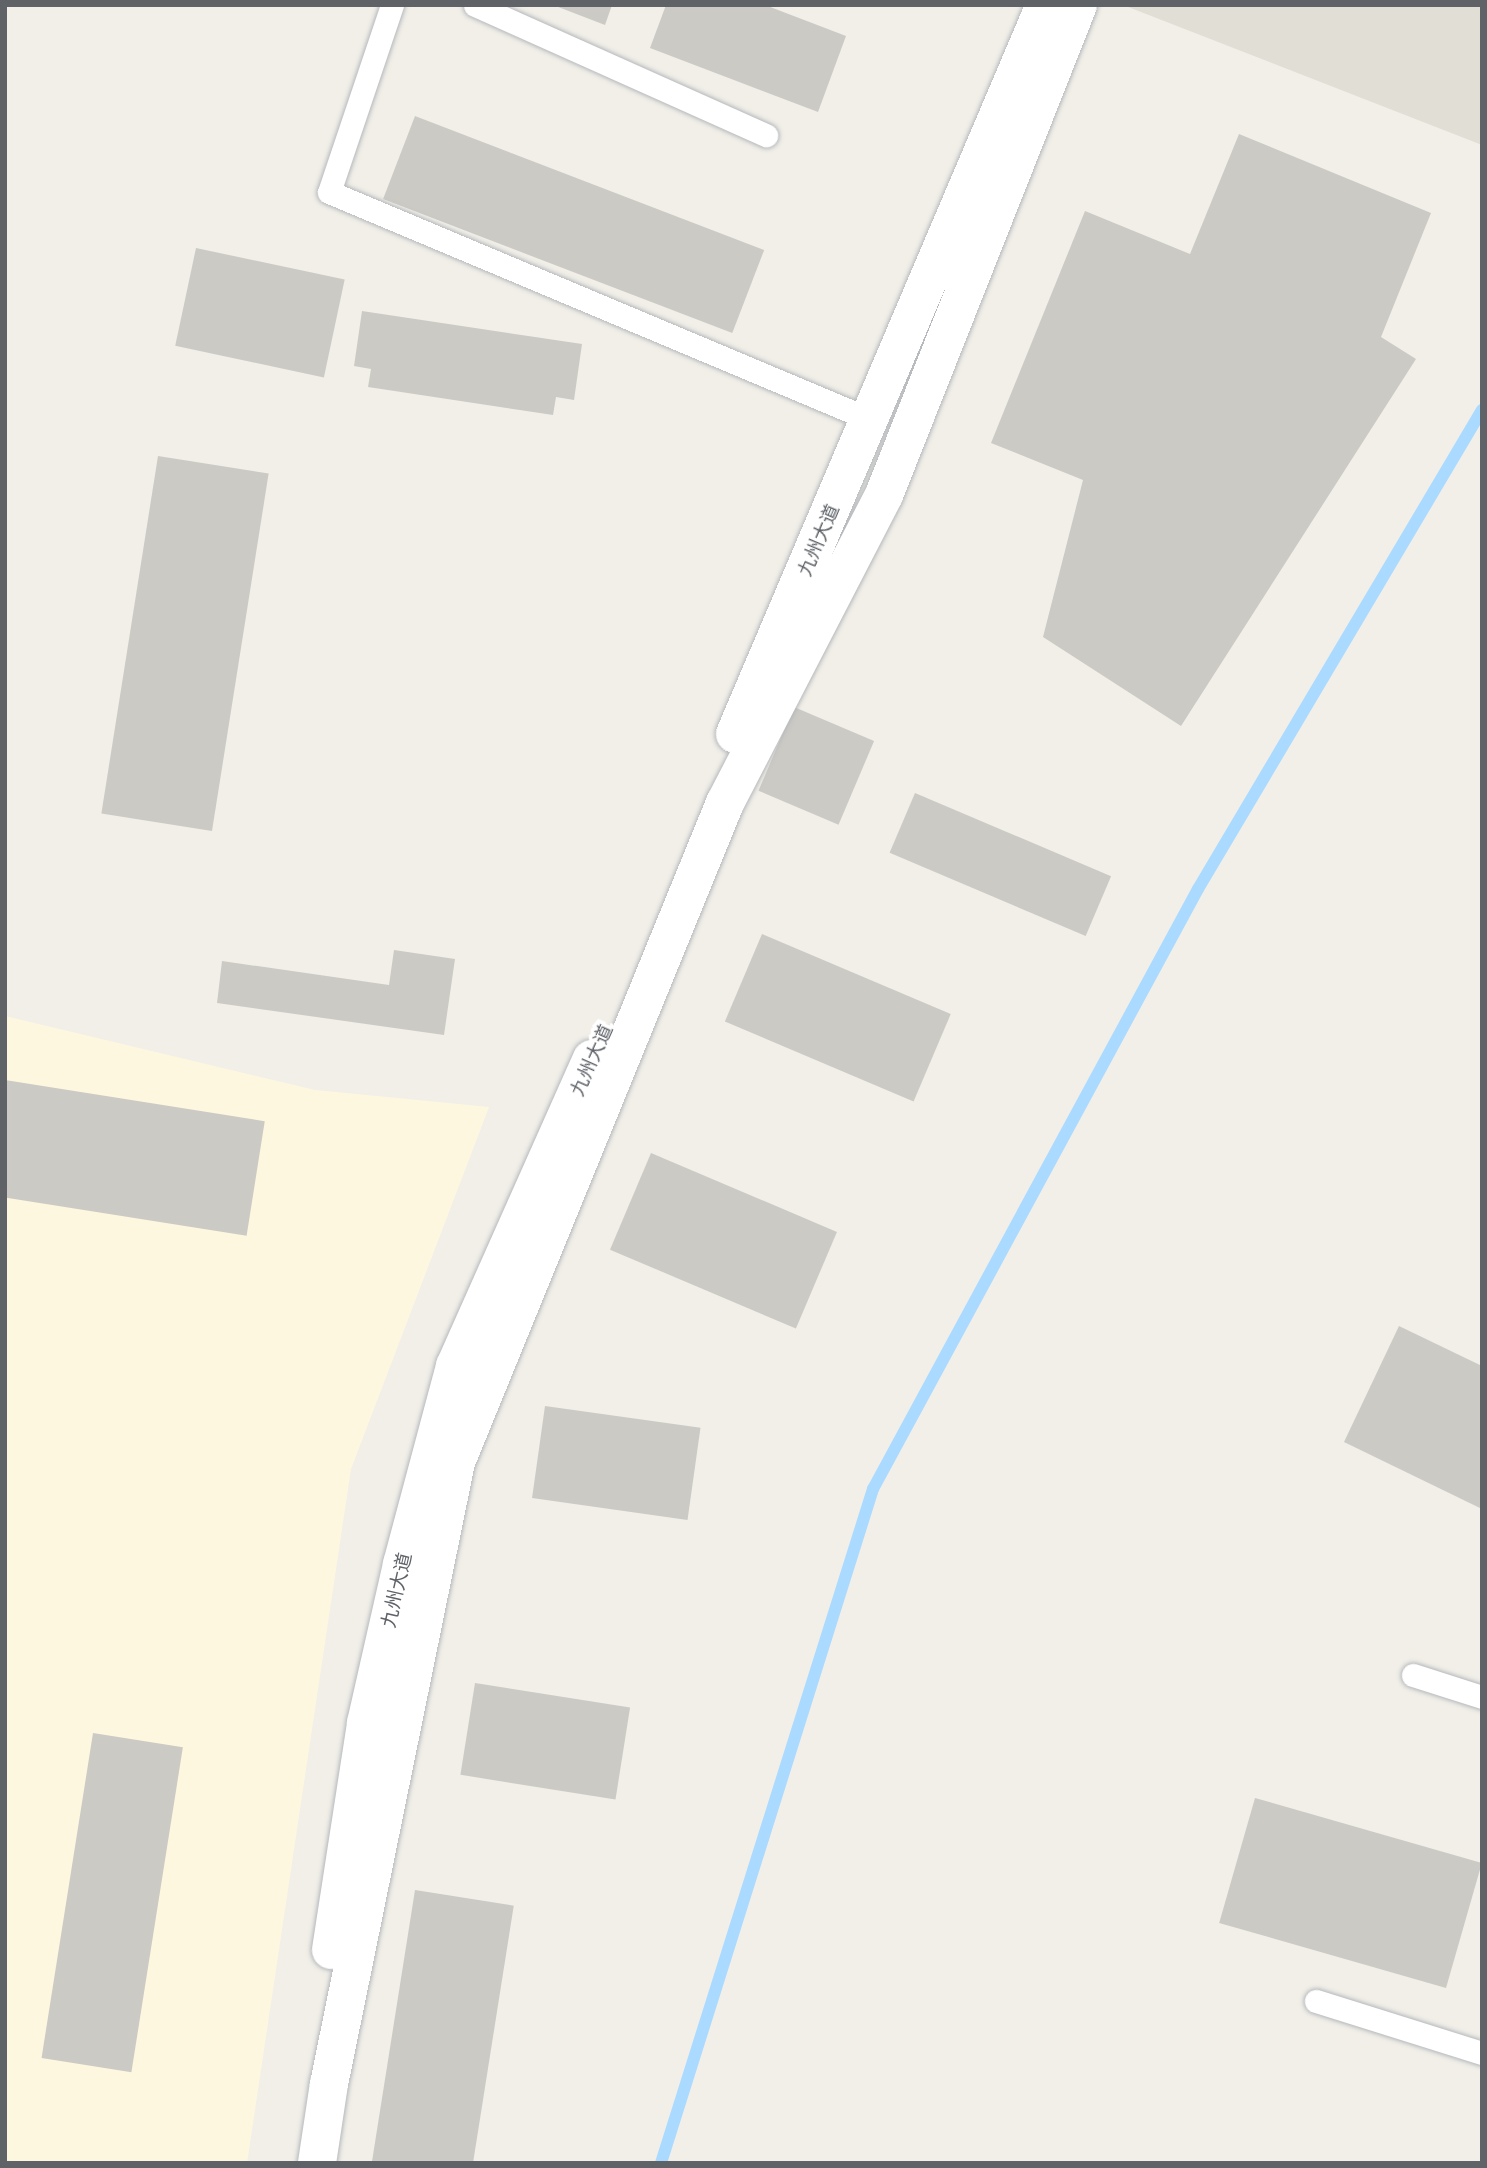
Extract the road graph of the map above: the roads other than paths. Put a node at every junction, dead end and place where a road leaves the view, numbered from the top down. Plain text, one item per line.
1 (392, 5) edge
2 (475, 5) edge
3 (1045, 5) edge
4 (1078, 5) edge
5 (766, 135) dead end
6 (869, 419) junction
7 (1413, 1675) dead end
8 (1482, 1697) edge
9 (1316, 2001) dead end
10 (1482, 2053) edge
11 (298, 2163) edge
12 (317, 2163) edge

1 - 6 lane
2 - 5 lane
3 - 6 main road, 九州大道
4 - 12 main road
6 - 11 main road, 九州大道
7 - 8 lane
9 - 10 lane

